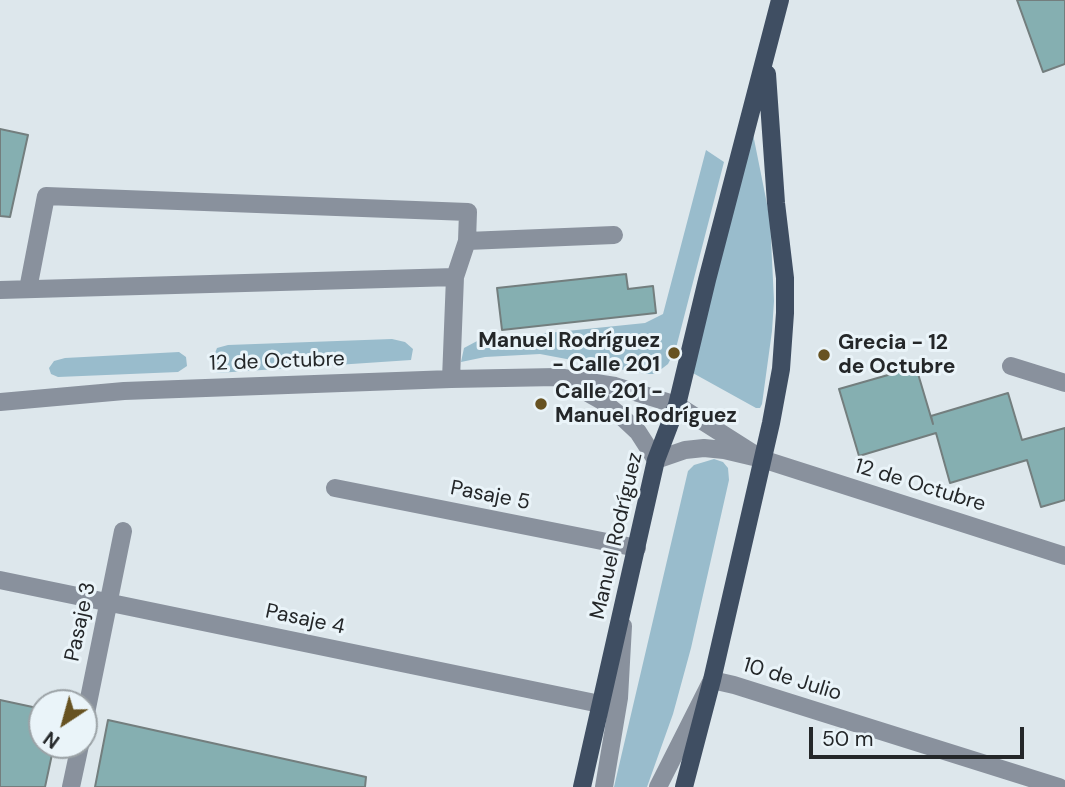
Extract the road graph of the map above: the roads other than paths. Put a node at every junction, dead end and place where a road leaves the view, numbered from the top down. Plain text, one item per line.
1 (780, 0) edge
2 (767, 53) junction
3 (614, 235) dead end
4 (467, 241) junction
5 (455, 278) junction
6 (28, 289) junction
7 (0, 290) edge
8 (1011, 366) dead end
9 (557, 377) junction
10 (451, 379) junction
11 (1065, 383) edge
12 (0, 402) edge
13 (677, 405) junction
14 (762, 459) junction
15 (656, 460) junction
16 (335, 488) dead end
17 (123, 531) dead end
18 (636, 548) junction
19 (1065, 556) edge
20 (0, 580) edge
21 (624, 601) junction
22 (109, 603) junction
23 (712, 680) junction
24 (91, 689) edge
25 (600, 704) junction
26 (76, 759) edge
27 (71, 787) edge
28 (582, 787) edge
29 (604, 787) edge
30 (658, 787) edge
31 (684, 787) edge
32 (1059, 787) edge

1 - 2 main road, Manuel Rodríguez
2 - 13 main road, Manuel Rodríguez
2 - 14 main road, Manuel Rodríguez
3 - 4 street
4 - 5 street
4 - 6 street
5 - 6 street
5 - 10 street
6 - 7 street
8 - 11 street
9 - 10 street, 12 de Octubre
9 - 13 street, 12 de Octubre
9 - 15 street, 12 de Octubre
10 - 12 street, 12 de Octubre
13 - 14 street, 12 de Octubre
13 - 15 main road, Manuel Rodríguez
14 - 15 street, 12 de Octubre
14 - 19 street, 12 de Octubre
14 - 23 main road, Manuel Rodríguez
15 - 18 main road, Manuel Rodríguez
16 - 18 street, Pasaje 5
17 - 22 street, Pasaje 3
18 - 21 main road, Manuel Rodríguez
20 - 22 street, Pasaje 4
21 - 25 main road, Manuel Rodríguez
21 - 29 street
22 - 24 street, Pasaje 3
22 - 25 street, Pasaje 4
23 - 30 street
23 - 31 main road, Manuel Rodríguez
23 - 32 street, 10 de Julio
25 - 28 main road, Manuel Rodríguez
26 - 27 street

